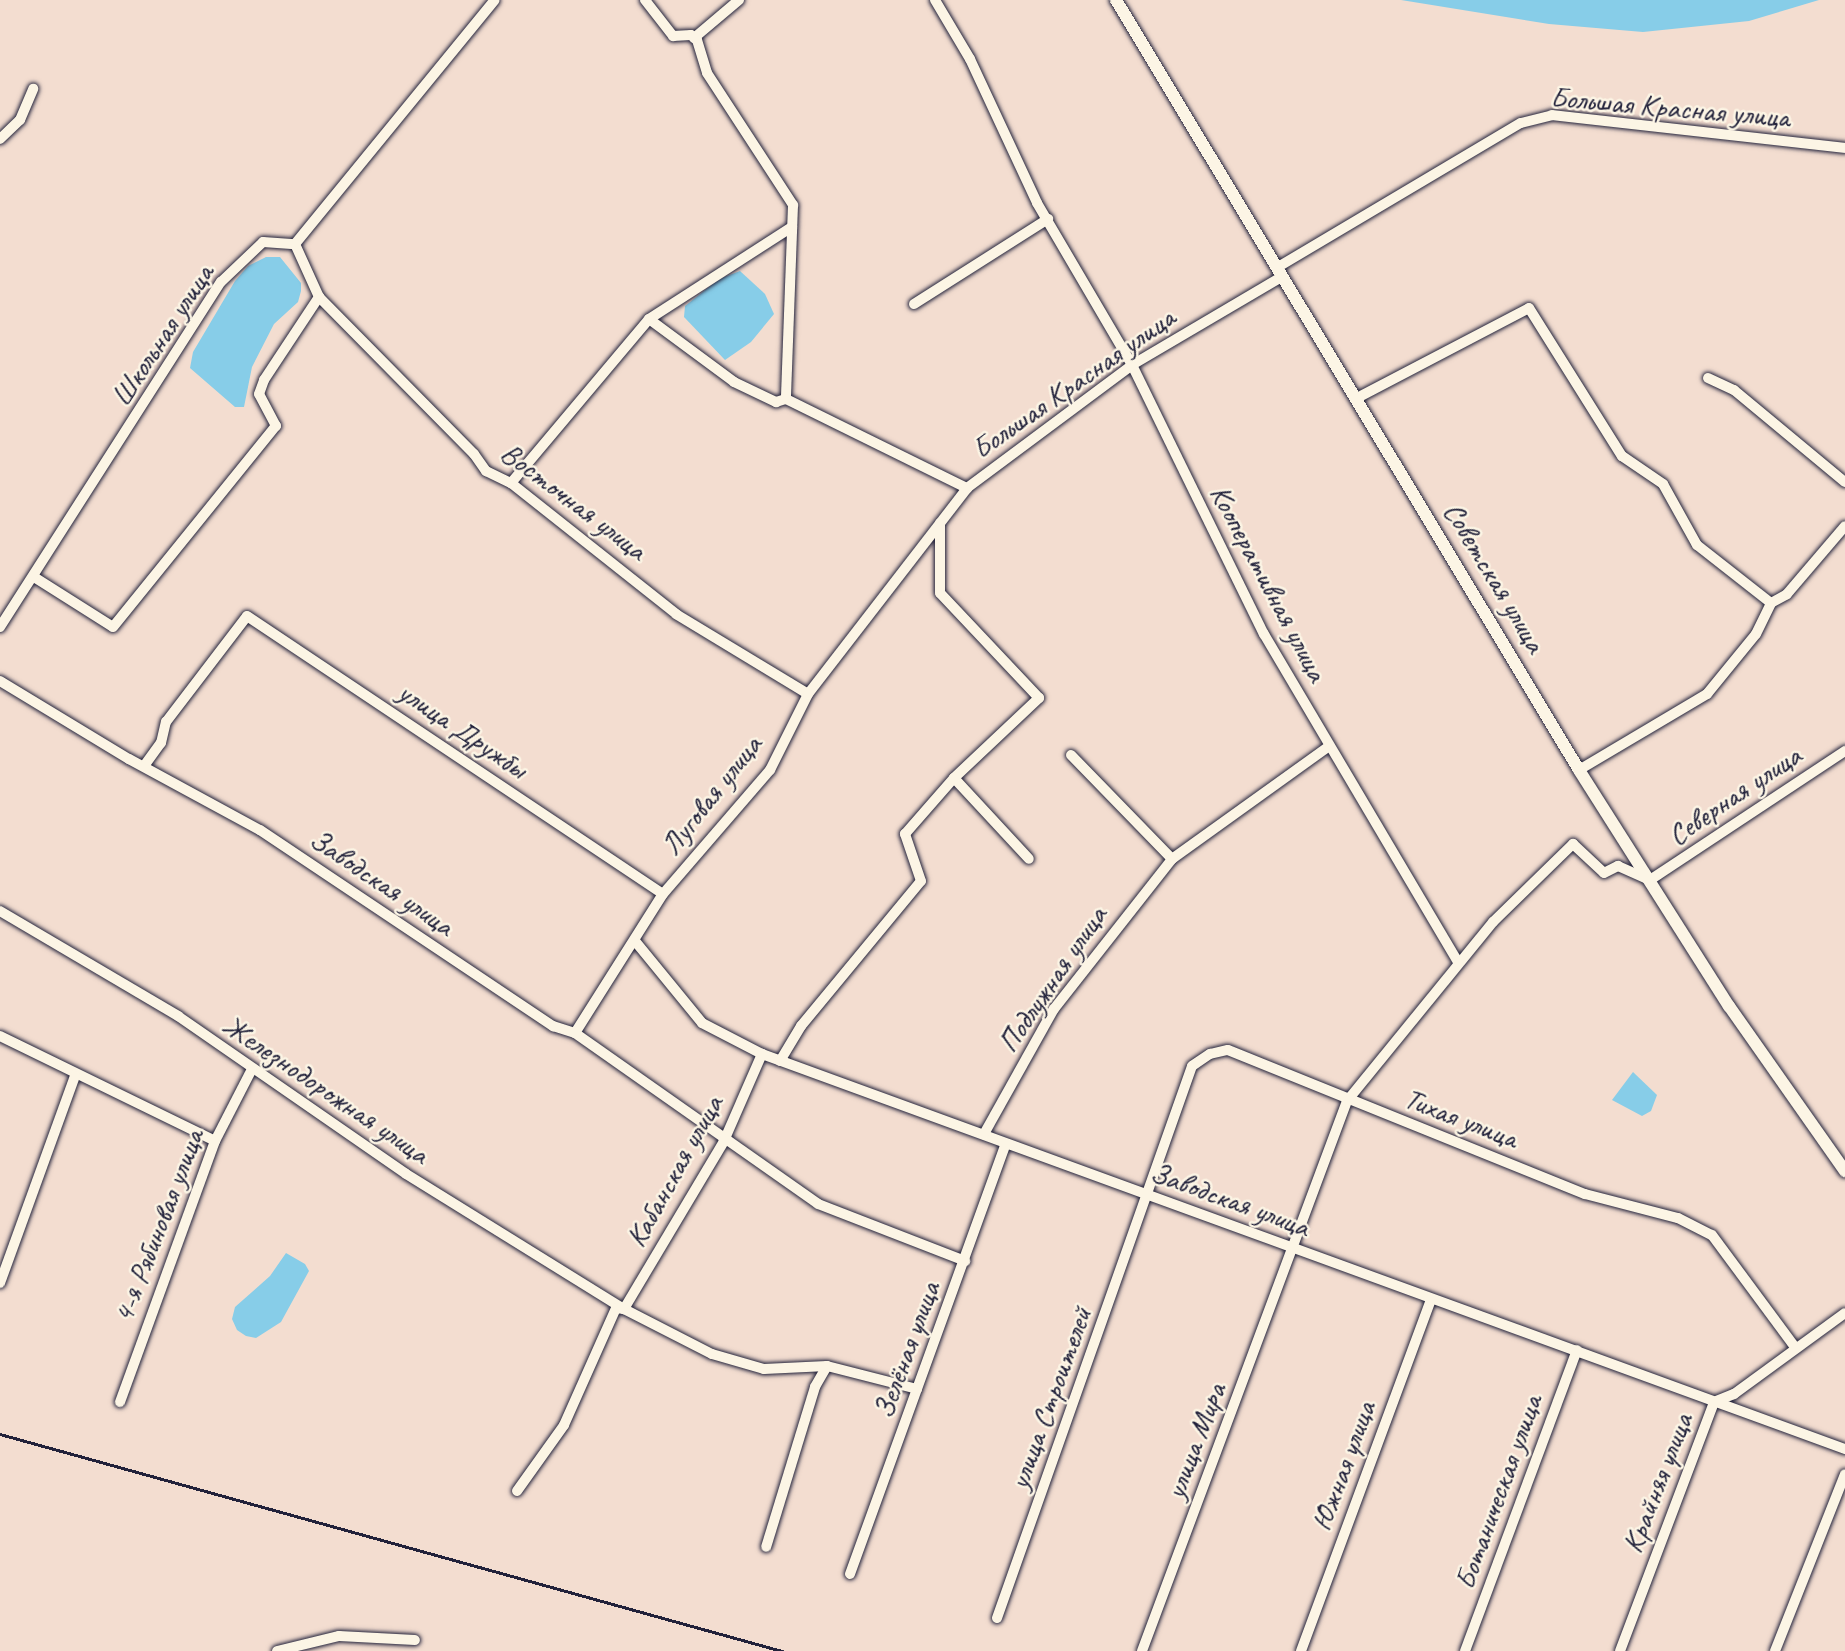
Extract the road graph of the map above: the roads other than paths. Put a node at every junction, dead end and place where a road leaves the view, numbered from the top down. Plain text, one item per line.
1 (495, 0) edge
2 (645, 0) edge
3 (739, 0) edge
4 (935, 0) edge
5 (1116, 0) edge
6 (694, 38) junction
7 (33, 89) dead end
8 (0, 139) edge
9 (1845, 148) edge
10 (1048, 219) junction
11 (792, 227) junction
12 (295, 244) junction
13 (1280, 271) junction
14 (319, 297) junction
15 (914, 304) dead end
16 (649, 319) junction
17 (1132, 365) junction
18 (1708, 378) dead end
19 (1357, 398) junction
20 (786, 399) junction
21 (1845, 482) edge
22 (511, 483) junction
23 (967, 488) junction
24 (940, 522) junction
25 (1845, 527) edge
26 (34, 577) junction
27 (1771, 603) junction
28 (0, 628) edge
29 (0, 681) edge
30 (808, 694) junction
31 (1329, 746) junction
32 (1845, 751) edge
33 (1071, 755) dead end
34 (144, 766) junction
35 (1579, 770) junction
36 (954, 778) junction
37 (1029, 859) dead end
38 (1172, 859) junction
39 (1650, 880) junction
40 (663, 894) junction
41 (0, 911) edge
42 (635, 941) junction
43 (1458, 962) junction
44 (575, 1033) junction
45 (0, 1035) edge
46 (762, 1054) junction
47 (780, 1061) junction
48 (251, 1071) junction
49 (75, 1076) junction
50 (1347, 1101) junction
51 (984, 1135) junction
52 (215, 1141) junction
53 (724, 1141) junction
54 (1006, 1144) junction
55 (1845, 1171) edge
56 (1149, 1195) junction
57 (1293, 1249) junction
58 (965, 1261) junction
59 (0, 1283) edge
60 (1431, 1299) junction
61 (624, 1309) junction
62 (1845, 1313) edge
63 (1795, 1347) junction
64 (1577, 1350) junction
65 (827, 1366) junction
66 (917, 1389) junction
67 (120, 1402) dead end
68 (1714, 1402) junction
69 (1845, 1449) edge
70 (1845, 1474) edge
71 (517, 1491) dead end
72 (766, 1547) dead end
73 (850, 1574) dead end
74 (998, 1618) dead end
75 (415, 1640) dead end
76 (276, 1651) edge
77 (1142, 1651) edge
78 (1301, 1651) edge
79 (1465, 1651) edge
80 (1620, 1651) edge
81 (1775, 1651) edge

1 - 12 street
2 - 6 street
3 - 6 street
4 - 10 street, Кооперативная улица
5 - 13 street, Советская улица
6 - 11 street
7 - 8 street
9 - 13 street, Большая Красная улица
10 - 15 street
10 - 17 street, Кооперативная улица
11 - 16 street
11 - 20 street
12 - 14 street, Восточная улица
12 - 26 street, Школьная улица
13 - 17 street, Большая Красная улица
13 - 19 street, Советская улица
14 - 22 street, Восточная улица
14 - 26 street
16 - 20 street
16 - 22 street
17 - 23 street, Большая Красная улица
17 - 31 street, Кооперативная улица
18 - 21 street
19 - 27 street
19 - 35 street, Советская улица
20 - 23 street
22 - 30 street, Восточная улица
23 - 24 street, Большая Красная улица
24 - 30 street, Луговая улица
24 - 36 street
25 - 27 street
26 - 28 street, Школьная улица
27 - 35 street
29 - 34 street, Заводская улица
30 - 40 street, Луговая улица
31 - 38 street, Подлужная улица
31 - 43 street, Кооперативная улица
32 - 39 street, Северная улица
33 - 38 street
34 - 40 street, улица Дружбы
34 - 44 street, Заводская улица
35 - 39 street, Советская улица
36 - 37 street
36 - 47 street
38 - 51 street, Подлужная улица
39 - 43 street
39 - 55 street, Советская улица
40 - 42 street, Луговая улица
41 - 48 street, Железнодорожная улица
42 - 44 street, Луговая улица
42 - 46 street, Заводская улица
43 - 50 street
44 - 53 street, Заводская улица
45 - 49 street
46 - 47 street, Заводская улица
46 - 53 street, Кабанская улица
47 - 51 street, Заводская улица
48 - 52 street, 4-я Рябиновая улица
48 - 61 street, Железнодорожная улица
49 - 52 street
49 - 59 street
50 - 56 street, Тихая улица
50 - 57 street
50 - 63 street, Тихая улица
51 - 54 street, Заводская улица
52 - 67 street, 4-я Рябиновая улица
53 - 58 street, Заводская улица
53 - 61 street, Кабанская улица
54 - 56 street, Заводская улица
54 - 58 street, Зелёная улица
56 - 57 street, Заводская улица
56 - 74 street, улица Строителей
57 - 60 street, Заводская улица
57 - 77 street, улица Мира
58 - 66 street, Зелёная улица
60 - 64 street, Заводская улица
60 - 78 street, Южная улица
61 - 65 street
61 - 71 street, Кабанская улица
62 - 63 street, Крайняя улица
63 - 68 street, Крайняя улица
64 - 68 street, Заводская улица
64 - 79 street, Ботаническая улица
65 - 66 street
65 - 72 street
66 - 73 street, Зелёная улица
68 - 69 street, Заводская улица
68 - 80 street, Крайняя улица
70 - 81 street
75 - 76 street

